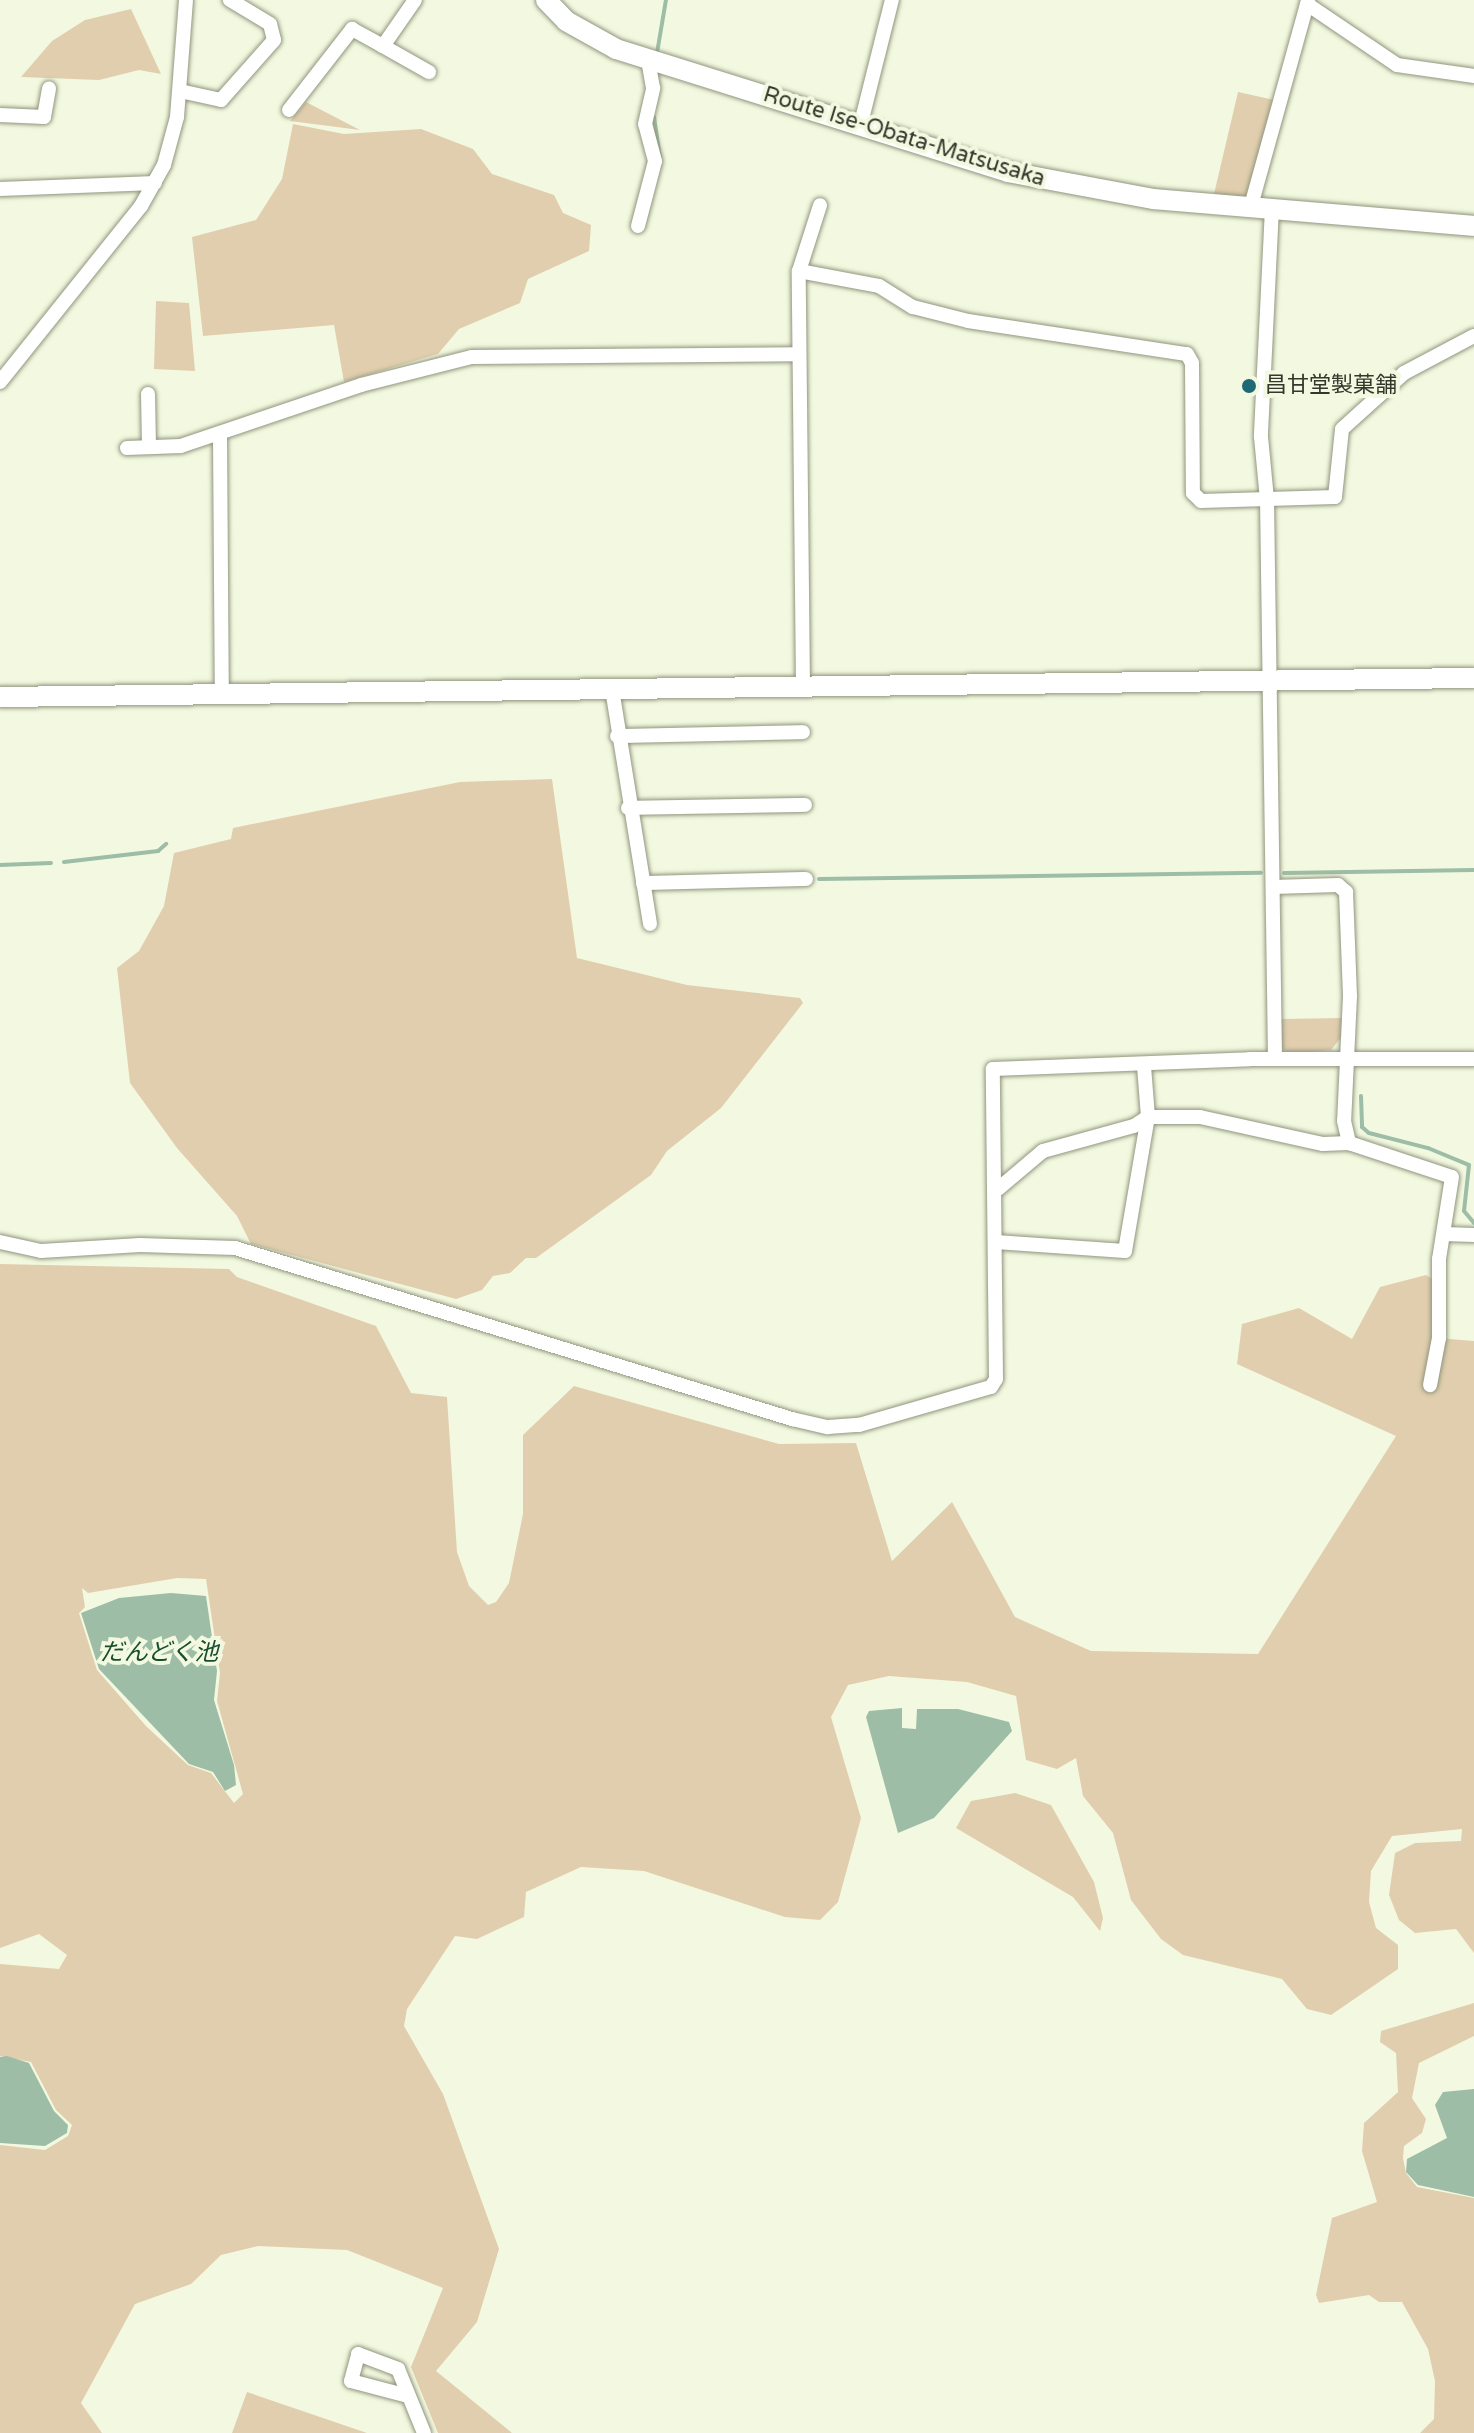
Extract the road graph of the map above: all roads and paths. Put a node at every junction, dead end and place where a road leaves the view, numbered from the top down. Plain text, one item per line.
1 (186, 0) edge
2 (230, 0) edge
3 (415, 0) edge
4 (546, 0) edge
5 (892, 0) edge
6 (1307, 2) edge
7 (383, 46) junction
8 (648, 60) junction
9 (429, 72) dead end
10 (1474, 76) edge
11 (49, 88) dead end
12 (180, 91) junction
13 (289, 110) dead end
14 (0, 115) edge
15 (860, 127) junction
16 (155, 183) junction
17 (0, 189) edge
18 (820, 205) dead end
19 (1251, 206) junction
20 (1272, 208) junction
21 (638, 226) dead end
22 (1474, 226) edge
23 (799, 271) junction
24 (1474, 336) edge
25 (798, 354) junction
26 (0, 382) edge
27 (148, 394) dead end
28 (220, 435) junction
29 (149, 447) junction
30 (127, 448) dead end
31 (1267, 499) junction
32 (1474, 678) edge
33 (1268, 680) junction
34 (803, 687) junction
35 (612, 689) junction
36 (222, 694) junction
37 (0, 697) edge
38 (803, 732) dead end
39 (617, 736) junction
40 (805, 805) dead end
41 (628, 808) junction
42 (806, 879) dead end
43 (643, 883) junction
44 (1273, 887) junction
45 (650, 924) dead end
46 (1275, 1059) junction
47 (1474, 1059) edge
48 (1344, 1061) junction
49 (1144, 1066) junction
50 (1148, 1117) junction
51 (1349, 1143) junction
52 (998, 1189) junction
53 (1444, 1234) junction
54 (1474, 1235) edge
55 (0, 1242) edge
56 (996, 1242) junction
57 (1430, 1385) dead end
58 (408, 2396) dead end
59 (424, 2433) edge

1 - 12 street
2 - 12 street
3 - 7 street
4 - 8 street, Route Ise-Obata-Matsusaka
5 - 15 street
6 - 10 street
6 - 19 street
7 - 9 street
7 - 13 street
8 - 15 street, Route Ise-Obata-Matsusaka
8 - 21 street
11 - 14 street
12 - 16 street
15 - 19 street, Route Ise-Obata-Matsusaka
16 - 17 street
16 - 26 street
18 - 23 street
19 - 20 street, Route Ise-Obata-Matsusaka
20 - 22 street, Route Ise-Obata-Matsusaka
20 - 31 street
23 - 25 street
23 - 31 street
24 - 31 street
25 - 28 street
25 - 34 street
27 - 29 street
28 - 29 street
28 - 36 street
29 - 30 street
31 - 33 street
32 - 33 street
33 - 34 street
33 - 44 street
34 - 35 street
35 - 36 street
35 - 39 street
36 - 37 street
38 - 39 street
39 - 41 street
40 - 41 street
41 - 43 street
42 - 43 street
43 - 45 street
44 - 46 street
44 - 48 street
46 - 48 street
46 - 49 street
47 - 48 street
48 - 51 street
49 - 50 street
49 - 52 street
50 - 51 street
50 - 52 street
50 - 56 street
51 - 53 street
52 - 56 street
53 - 54 street
53 - 57 street
55 - 56 street
58 - 59 street

